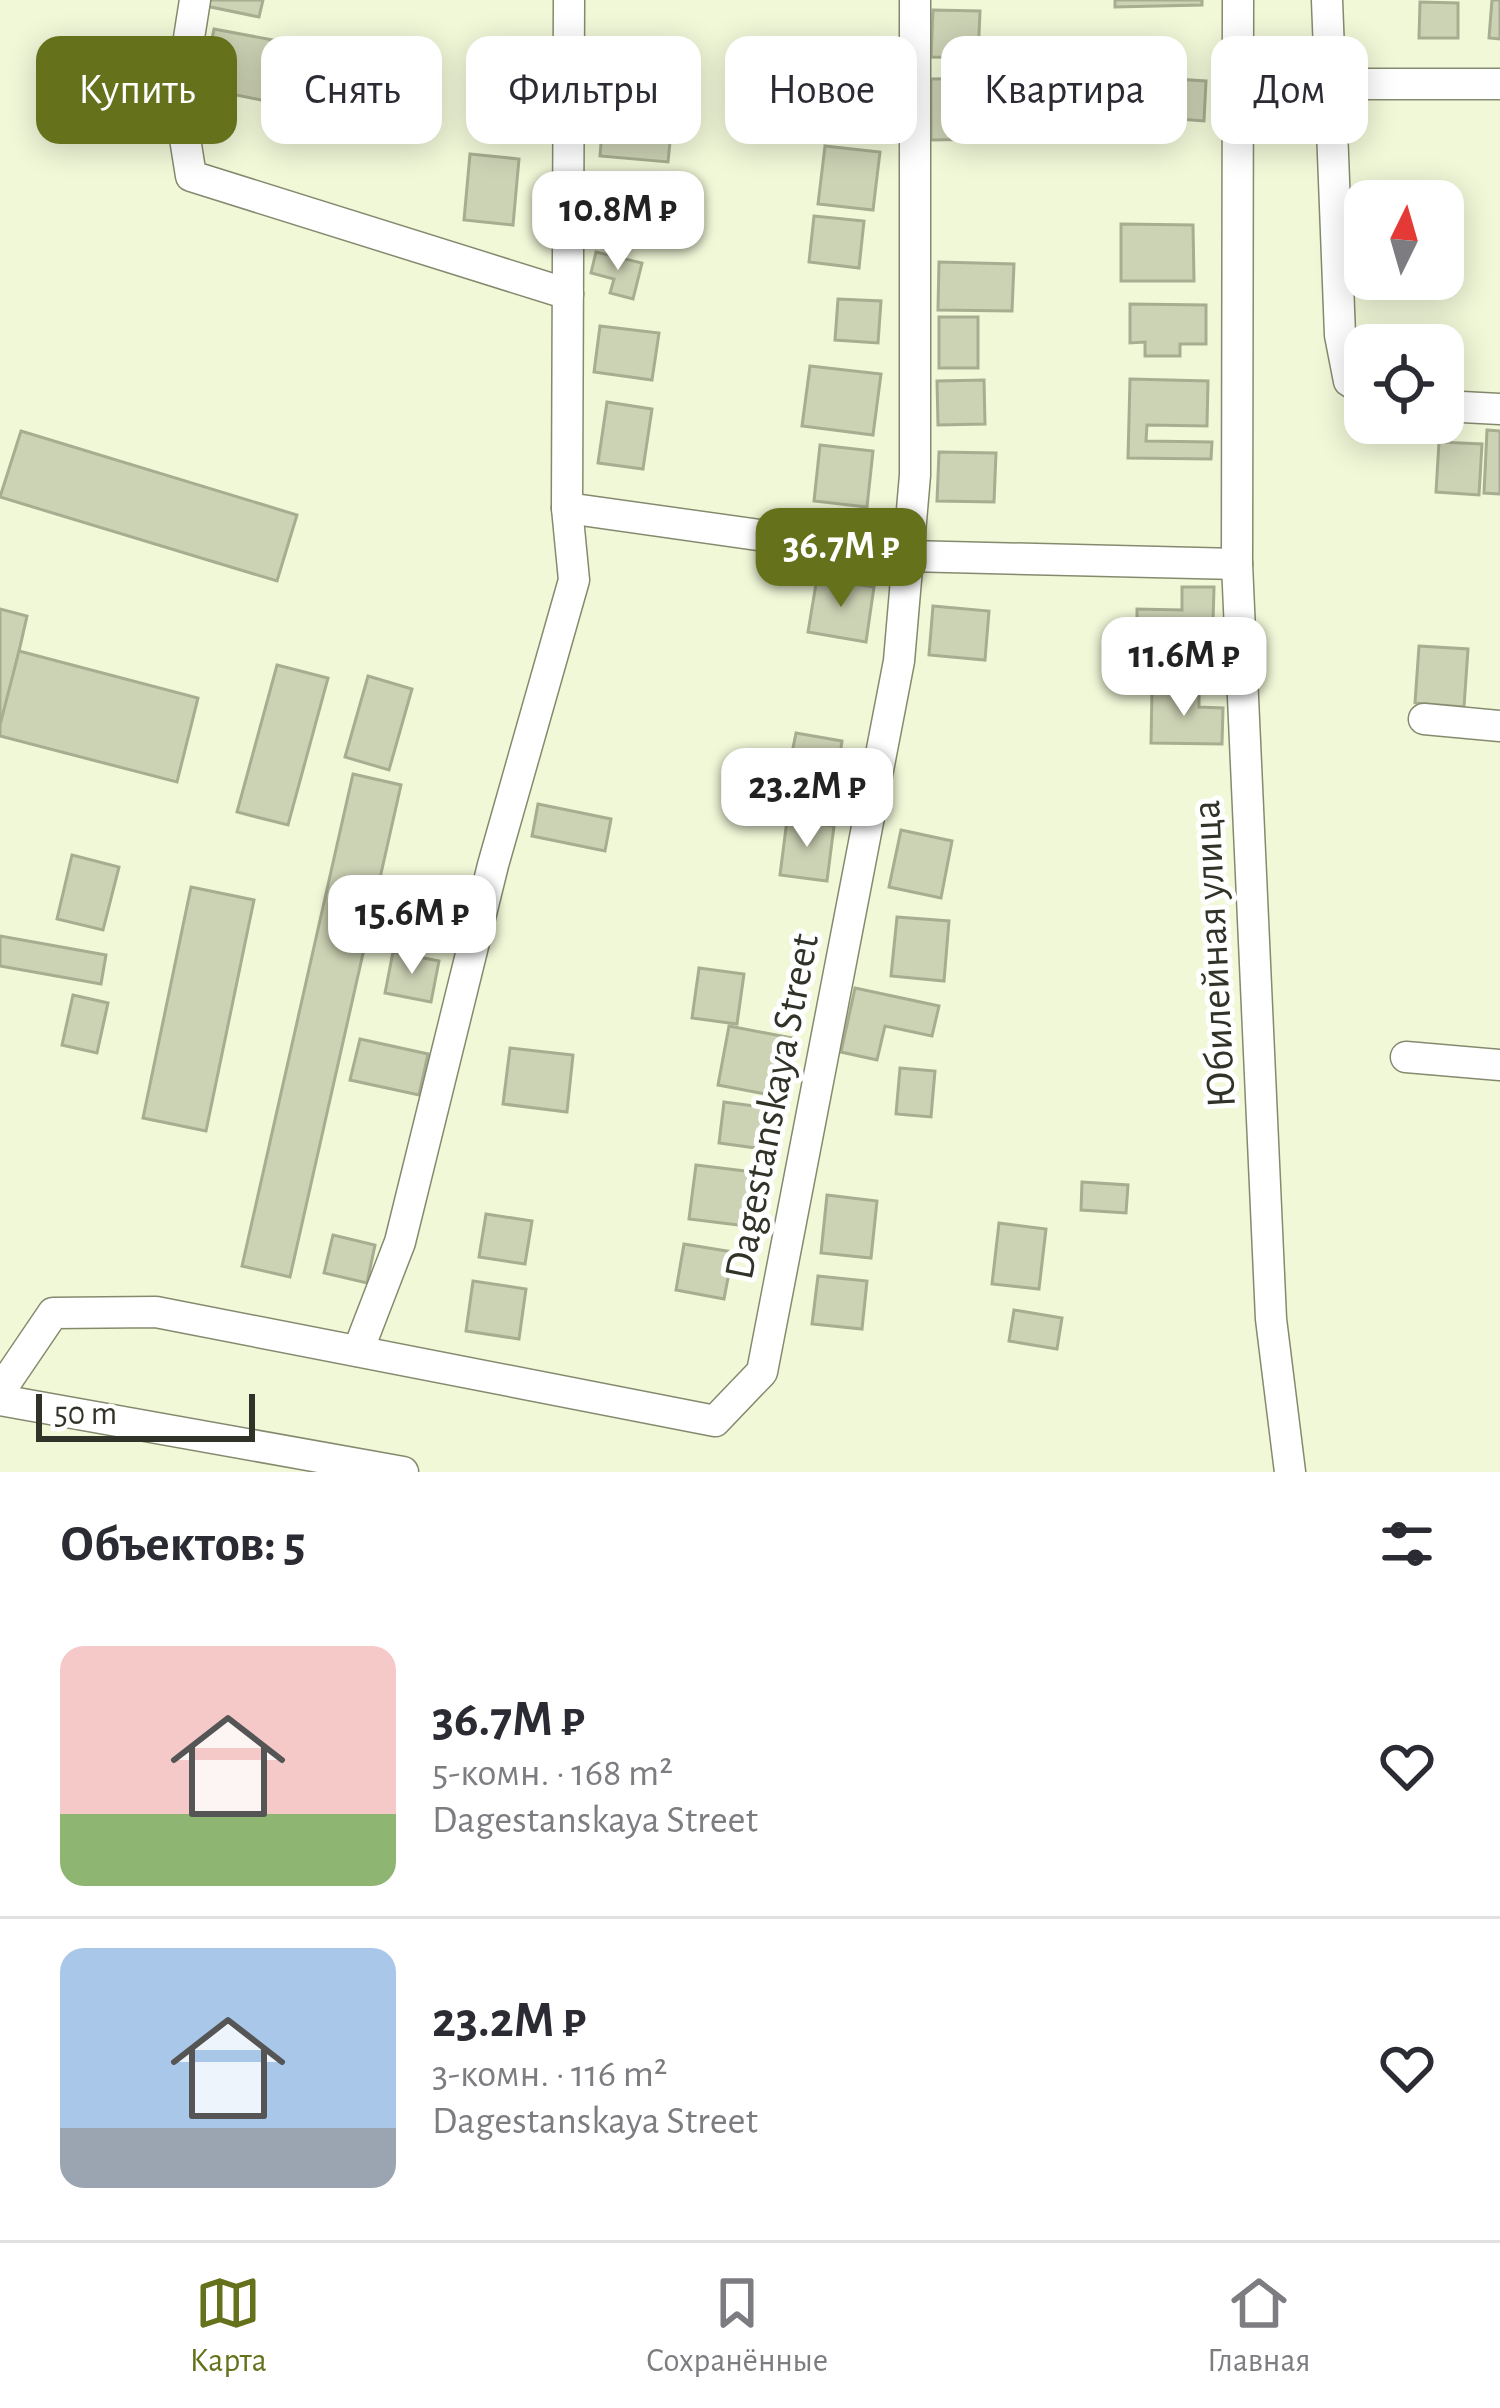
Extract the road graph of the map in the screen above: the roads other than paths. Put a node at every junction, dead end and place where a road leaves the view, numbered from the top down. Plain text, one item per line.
1 (195, 0) edge
2 (569, 0) edge
3 (915, 0) edge
4 (1238, 0) edge
5 (1328, 0) edge
6 (1238, 36) edge
7 (1329, 36) edge
8 (1368, 84) edge
9 (1500, 84) edge
10 (1238, 144) edge
11 (1332, 144) edge
12 (568, 294) junction
13 (1344, 355) edge
14 (1464, 407) edge
15 (1500, 409) edge
16 (567, 508) junction
17 (908, 556) junction
18 (1237, 565) junction
19 (1424, 719) dead end
20 (1500, 726) edge
21 (1406, 1057) dead end
22 (1500, 1065) edge
23 (358, 1351) junction
24 (0, 1391) edge
25 (0, 1400) edge
26 (403, 1472) edge
27 (1290, 1472) edge

1 - 12 street
2 - 12 street
3 - 17 street, Dagestanskaya Street
4 - 6 street, Юбилейная улица
5 - 7 street
8 - 9 street
10 - 18 street, Юбилейная улица
11 - 13 street
12 - 16 street
14 - 15 street
16 - 17 street
16 - 23 street
17 - 18 street
17 - 23 street, Dagestanskaya Street
18 - 27 street, Юбилейная улица
19 - 20 street
21 - 22 street
23 - 24 street
25 - 26 street

